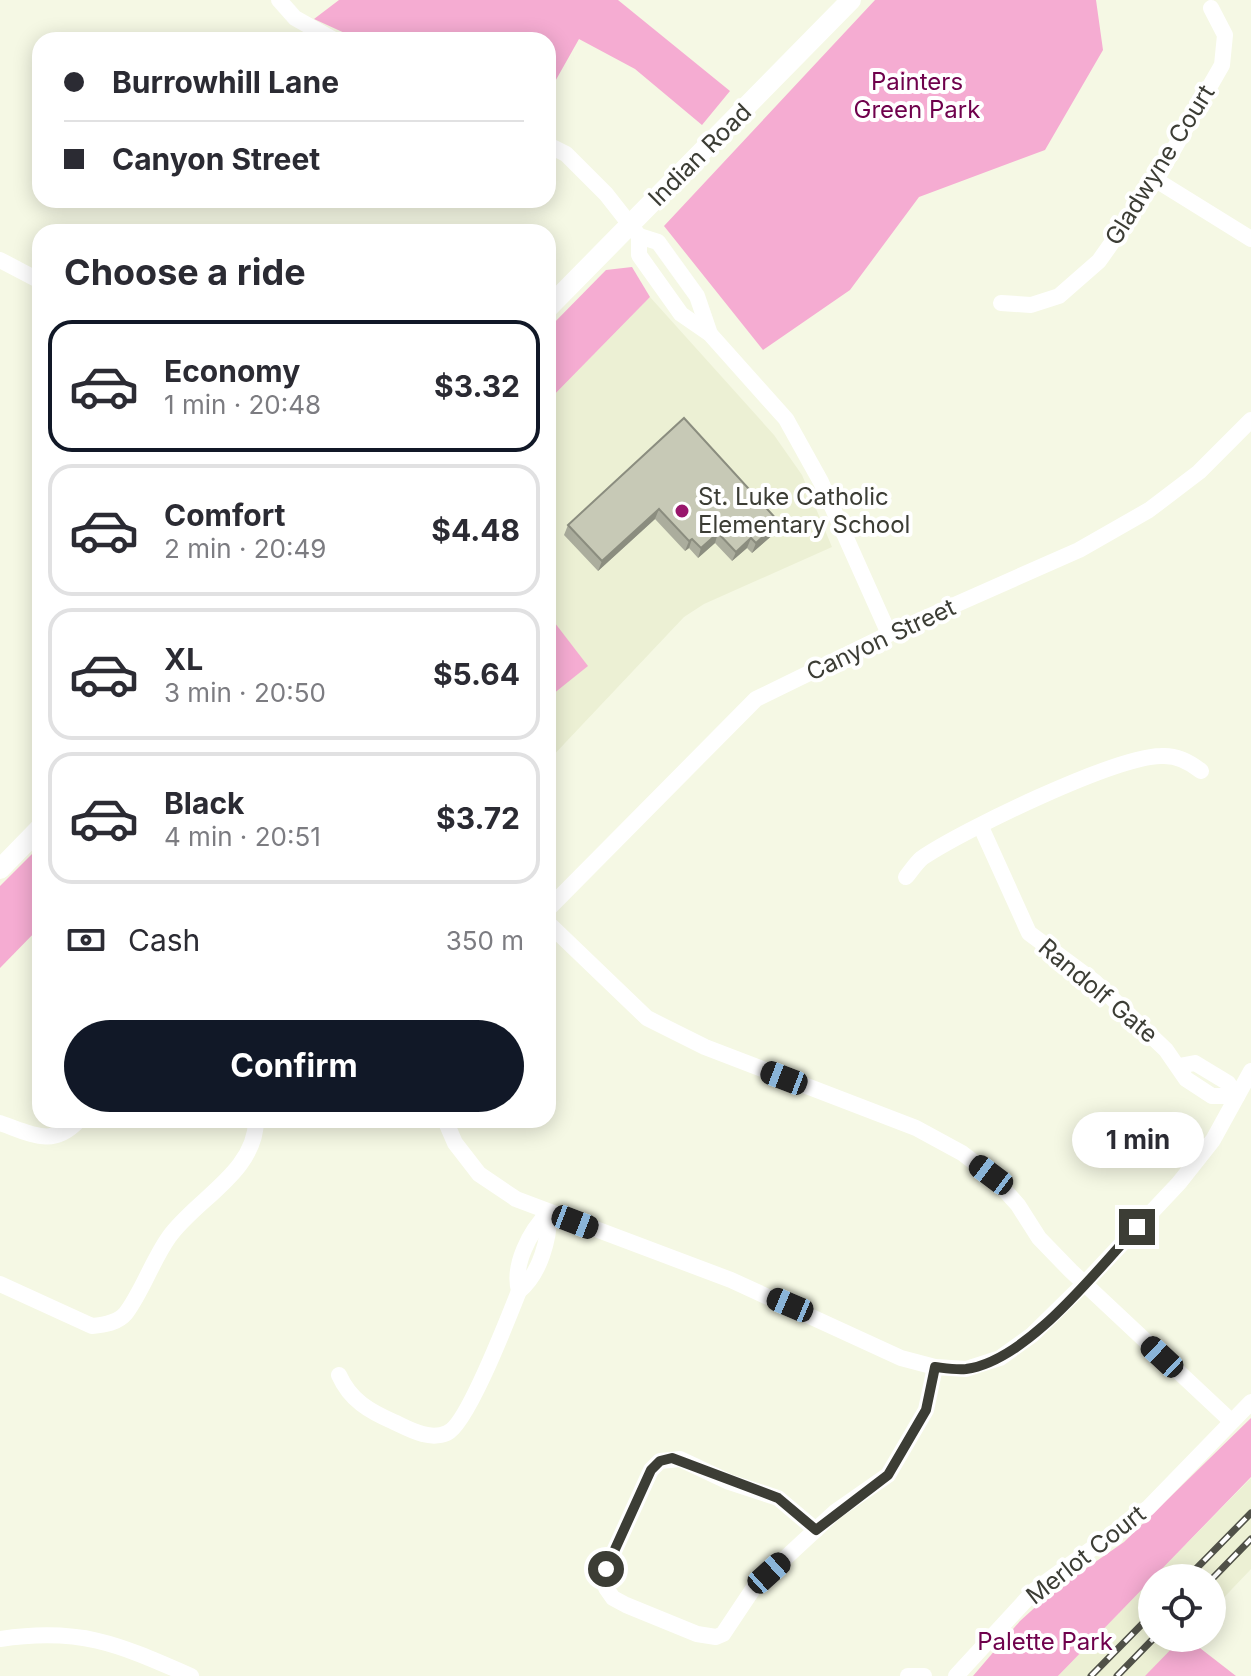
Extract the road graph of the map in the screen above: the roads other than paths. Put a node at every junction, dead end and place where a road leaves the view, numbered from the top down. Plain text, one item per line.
1 (279, 0) edge
2 (851, 0) edge
3 (1211, 8) dead end
4 (320, 32) edge
5 (556, 149) edge
6 (1156, 180) junction
7 (634, 230) junction
8 (1251, 239) edge
9 (0, 260) edge
10 (32, 277) edge
11 (556, 301) edge
12 (1001, 303) dead end
13 (710, 334) junction
14 (1251, 420) edge
15 (889, 634) junction
16 (1201, 771) dead end
17 (981, 827) junction
18 (32, 836) edge
19 (0, 869) edge
20 (906, 877) dead end
21 (556, 901) edge
22 (556, 931) edge
23 (1251, 1071) edge
24 (1237, 1096) junction
25 (0, 1123) edge
26 (72, 1128) edge
27 (256, 1128) edge
28 (448, 1128) edge
29 (549, 1212) junction
30 (0, 1284) edge
31 (1084, 1284) junction
32 (935, 1367) junction
33 (339, 1375) dead end
34 (1251, 1402) edge
35 (1231, 1421) junction
36 (816, 1530) junction
37 (0, 1639) edge
38 (191, 1676) edge
39 (908, 1676) edge
40 (924, 1676) edge
41 (956, 1676) edge

1 - 4 street
2 - 7 street, Indian Road
3 - 6 street, Gladwyne Court
5 - 7 street
6 - 8 street
6 - 12 street, Gladwyne Court
7 - 11 street, Indian Road
7 - 13 street
7 - 13 street
9 - 10 street
13 - 15 street
14 - 15 street, Canyon Street
15 - 21 street, Canyon Street
16 - 17 street
17 - 20 street
17 - 24 street, Randolf Gate
18 - 19 street
22 - 31 street
23 - 24 street
24 - 31 street
25 - 26 street
27 - 30 street
28 - 29 street
29 - 32 street
29 - 33 street
31 - 32 street
31 - 35 street
32 - 36 street
34 - 35 street, Merlot Court
35 - 41 street, Merlot Court
36 - 36 street
37 - 38 street
39 - 40 street

